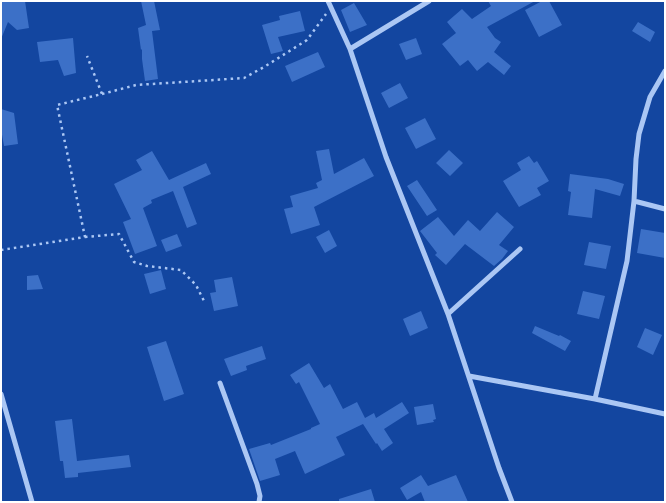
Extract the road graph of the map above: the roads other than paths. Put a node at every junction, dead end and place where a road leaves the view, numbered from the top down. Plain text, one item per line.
1 (328, 1) edge
2 (429, 1) edge
3 (350, 49) junction
4 (665, 71) edge
5 (634, 201) junction
6 (665, 209) edge
7 (520, 249) dead end
8 (448, 314) junction
9 (469, 376) junction
10 (220, 382) dead end
11 (2, 397) edge
12 (595, 399) junction
13 (665, 414) edge
14 (32, 502) edge
15 (259, 502) edge
16 (512, 502) edge

1 - 3 street
2 - 3 street
3 - 8 street
4 - 5 street
5 - 6 street
5 - 12 street
7 - 8 street
8 - 9 street
9 - 12 street
9 - 16 street
10 - 15 street
11 - 14 street
12 - 13 street

